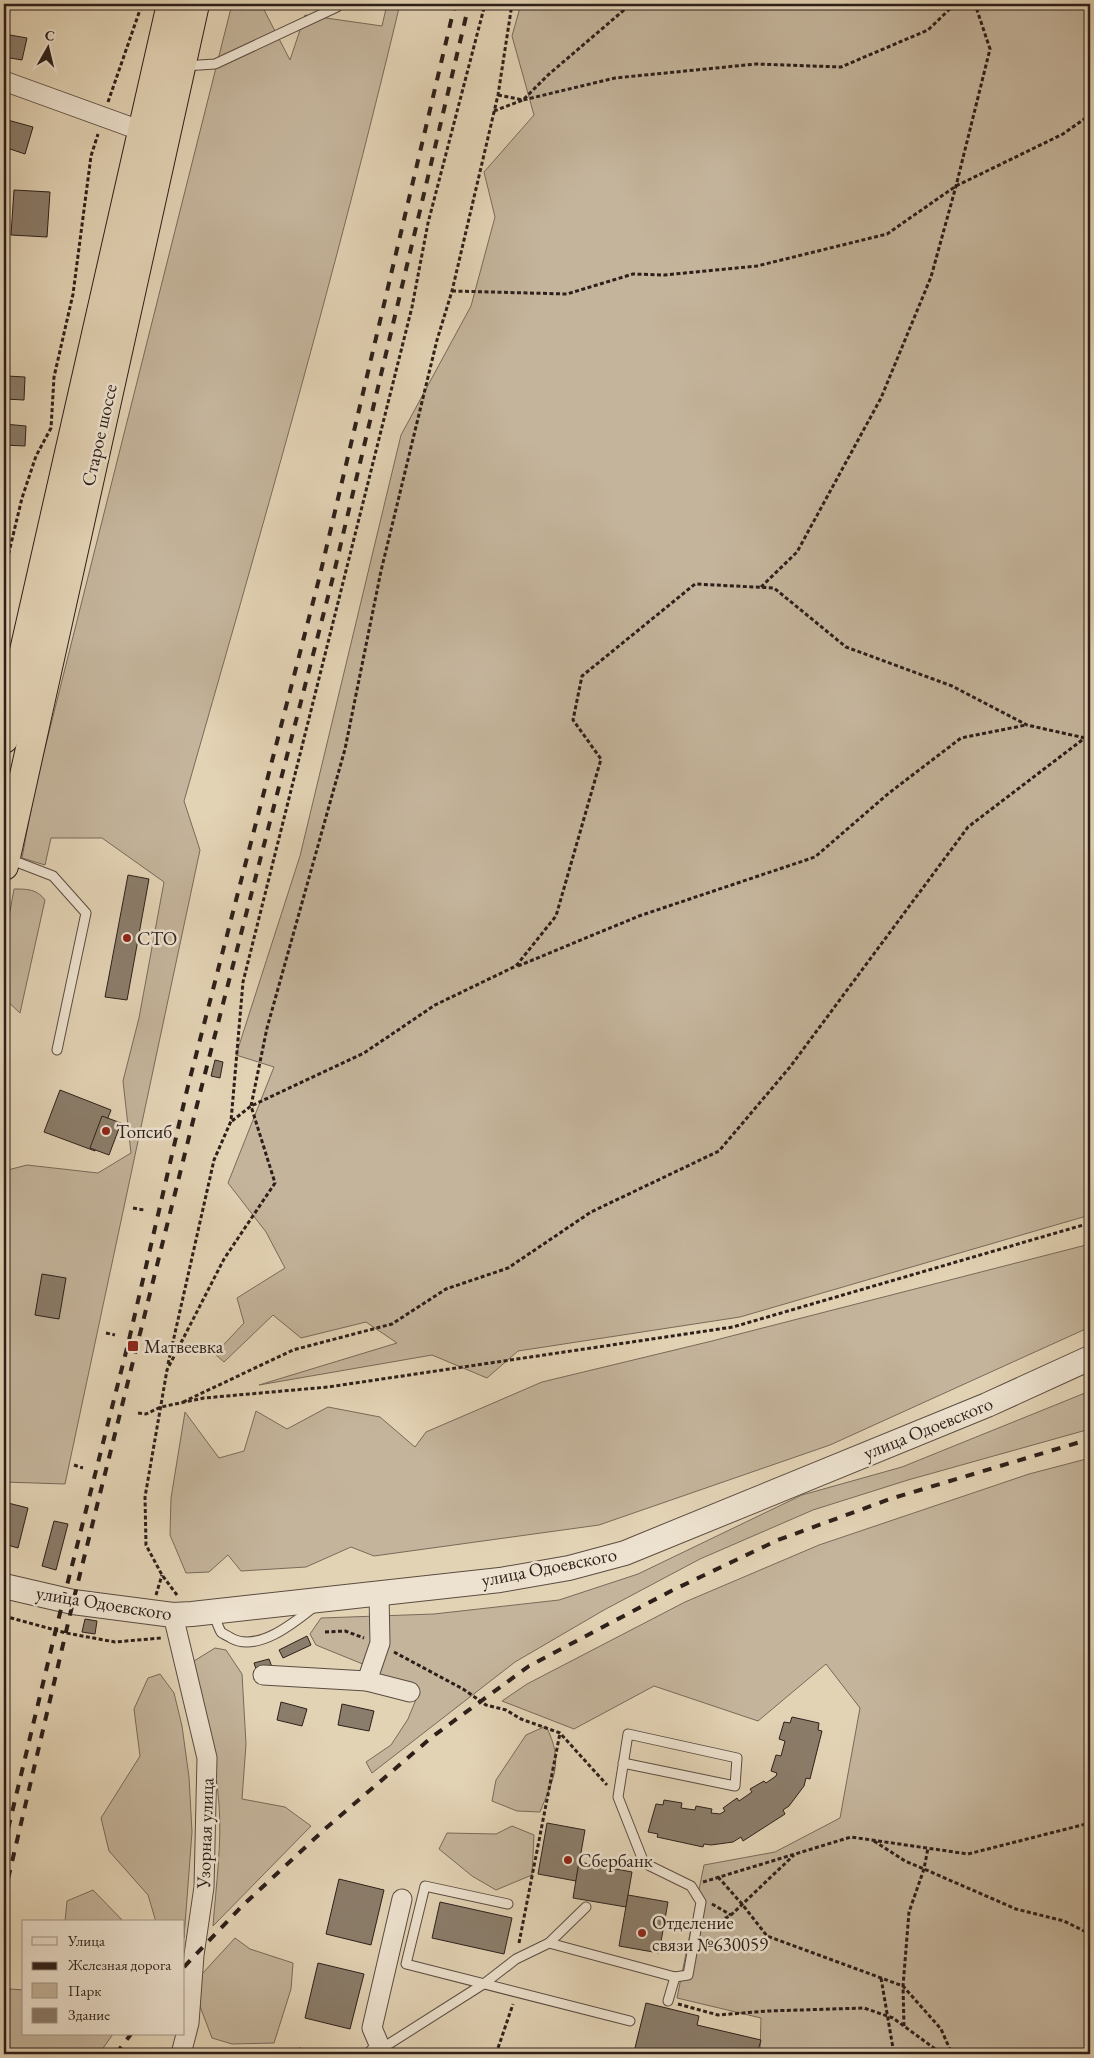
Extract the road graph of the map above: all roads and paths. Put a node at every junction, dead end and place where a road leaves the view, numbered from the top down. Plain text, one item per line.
1 (142, 4) edge
2 (171, 4) edge
3 (195, 4) edge
4 (337, 4) edge
5 (485, 4) edge
6 (512, 4) edge
7 (631, 4) edge
8 (954, 4) edge
9 (975, 4) edge
10 (181, 66) junction
11 (4, 81) edge
12 (498, 95) junction
13 (523, 100) junction
14 (493, 111) junction
15 (1090, 115) edge
16 (103, 117) junction
17 (142, 131) junction
18 (956, 186) junction
19 (452, 291) junction
20 (4, 573) edge
21 (761, 587) junction
22 (1027, 725) junction
23 (1090, 734) edge
24 (1085, 738) junction
25 (4, 739) edge
26 (1090, 741) edge
27 (5, 862) edge
28 (516, 966) junction
29 (57, 1050) dead end
30 (251, 1106) junction
31 (231, 1121) junction
32 (133, 1208) dead end
33 (144, 1210) dead end
34 (1090, 1223) edge
35 (106, 1333) dead end
36 (115, 1335) dead end
37 (1090, 1358) edge
38 (167, 1370) junction
39 (183, 1402) junction
40 (161, 1407) junction
41 (138, 1413) dead end
42 (74, 1465) dead end
43 (83, 1468) dead end
44 (4, 1586) edge
45 (379, 1594) junction
46 (323, 1600) junction
47 (4, 1616) edge
48 (188, 1619) junction
49 (263, 1674) dead end
50 (367, 1681) junction
51 (463, 1689) dead end
52 (410, 1692) dead end
53 (560, 1733) junction
54 (623, 1763) junction
55 (618, 1797) junction
56 (1090, 1823) edge
57 (873, 1840) junction
58 (928, 1848) junction
59 (794, 1854) junction
60 (924, 1869) junction
61 (718, 1877) junction
62 (691, 1886) junction
63 (402, 1899) dead end
64 (701, 1902) junction
65 (508, 1904) dead end
66 (742, 1904) junction
67 (586, 1907) dead end
68 (731, 1914) junction
69 (1090, 1934) edge
70 (695, 1936) junction
71 (549, 1943) junction
72 (516, 1959) junction
73 (675, 1977) junction
74 (881, 1977) junction
75 (485, 1983) junction
76 (903, 1986) junction
77 (516, 1992) junction
78 (668, 2001) joint
79 (886, 2016) junction
80 (630, 2021) dead end
81 (904, 2027) junction
82 (378, 2052) edge
83 (181, 2054) edge
84 (496, 2054) edge
85 (894, 2054) edge
86 (942, 2054) edge
87 (952, 2054) edge

1 - 16 path
2 - 17 highway, Старое шоссе
3 - 10 highway, Старое шоссе
4 - 10 lane
5 - 31 path
6 - 12 path
7 - 13 path
8 - 13 path
9 - 18 path
10 - 27 highway, Старое шоссе
11 - 16 street
12 - 13 path
12 - 14 path
13 - 14 path
14 - 19 path
15 - 18 path
16 - 17 street
16 - 20 path
17 - 25 highway, Старое шоссе
18 - 19 path
18 - 21 path
19 - 30 path
21 - 22 path
21 - 28 path
22 - 24 path
22 - 28 path
23 - 24 path
24 - 26 path
24 - 39 path
27 - 29 lane
28 - 30 path
30 - 31 path
30 - 38 path
31 - 38 path
32 - 33 path
34 - 39 path
35 - 36 path
37 - 45 street, улица Одоевского
38 - 40 path
39 - 40 path
40 - 41 path
40 - 48 path
42 - 43 path
44 - 48 street, улица Одоевского
45 - 46 street, улица Одоевского
45 - 50 street
46 - 48 street, улица Одоевского
46 - 48 lane
47 - 48 path
48 - 83 street, Узорная улица
49 - 50 street
50 - 52 street
51 - 53 path
53 - 55 path
53 - 72 path
54 - 54 lane
54 - 55 lane
55 - 62 lane
56 - 58 path
57 - 58 path
57 - 59 path
57 - 60 path
58 - 60 path
59 - 61 path
59 - 66 path
60 - 69 path
60 - 76 path
61 - 62 path
61 - 66 path
62 - 64 lane
63 - 82 street
64 - 68 path
64 - 70 lane
65 - 75 lane
66 - 68 path
66 - 74 path
67 - 71 lane
68 - 70 path
70 - 73 lane
71 - 72 lane
71 - 73 lane
72 - 75 lane
73 - 78 lane
74 - 76 path
74 - 79 path
75 - 77 lane
75 - 82 lane
76 - 81 path
76 - 87 path
77 - 80 lane
77 - 84 path
78 - 79 path
79 - 81 path
79 - 85 path
81 - 86 path

